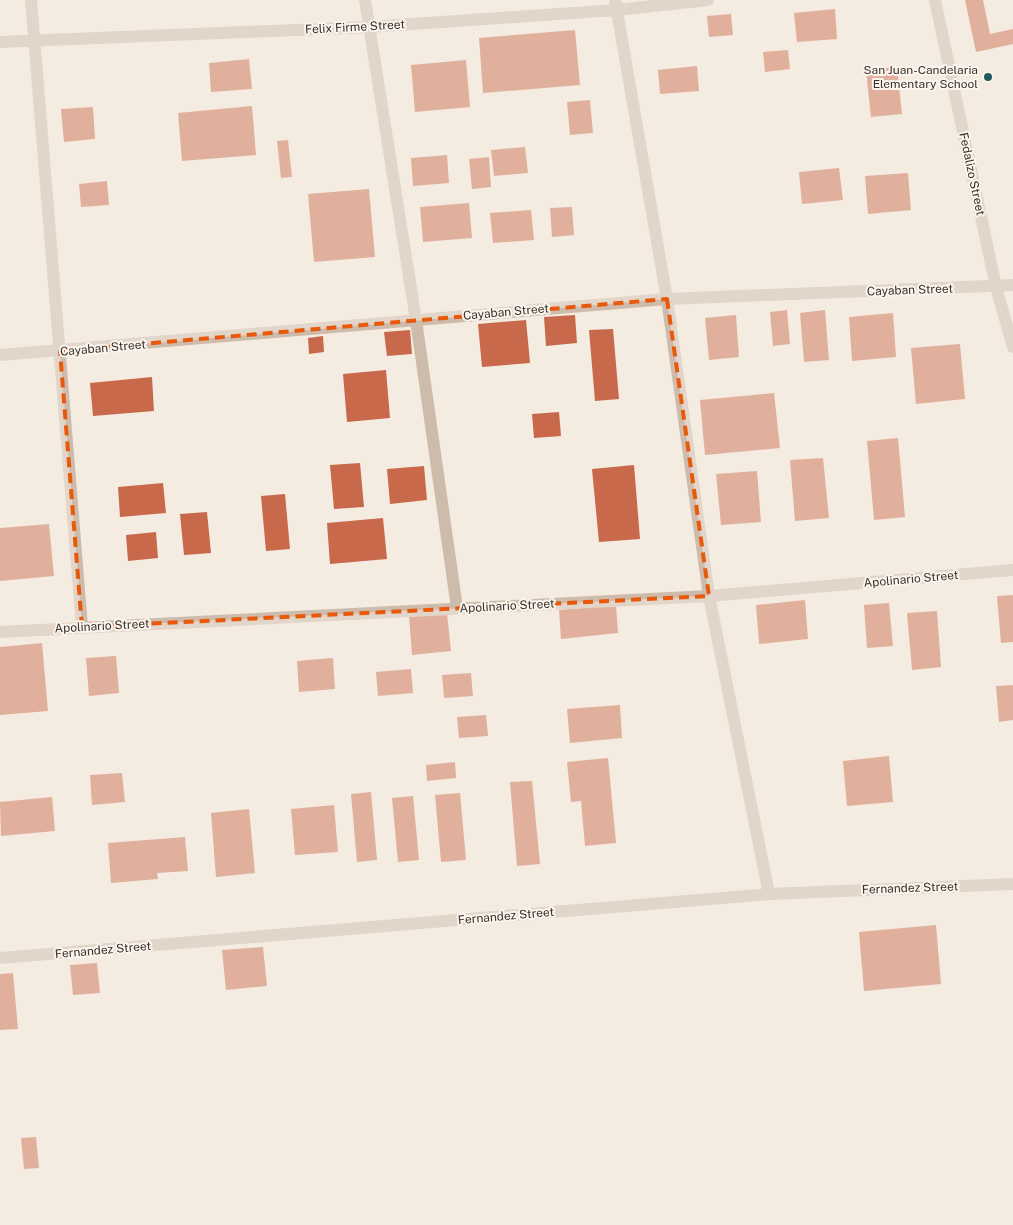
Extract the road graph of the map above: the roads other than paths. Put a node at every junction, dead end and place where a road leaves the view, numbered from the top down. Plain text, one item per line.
1 (31, 0) edge
2 (365, 0) edge
3 (708, 0) edge
4 (935, 0) edge
5 (616, 5) edge
6 (370, 27) junction
7 (35, 41) junction
8 (0, 42) edge
9 (1013, 285) edge
10 (996, 286) junction
11 (667, 299) junction
12 (416, 320) junction
13 (1013, 347) edge
14 (60, 351) junction
15 (0, 355) edge
16 (1013, 570) edge
17 (709, 596) junction
18 (457, 608) junction
19 (82, 627) junction
20 (0, 632) edge
21 (1013, 884) edge
22 (769, 894) junction
23 (0, 958) edge

1 - 7 street
2 - 6 street
3 - 5 street, Felix Firme Street
4 - 10 street, Fedalizo Street
5 - 6 street, Felix Firme Street
5 - 11 street
6 - 7 street, Felix Firme Street
6 - 12 street
7 - 8 street, Felix Firme Street
7 - 14 street
9 - 10 street, Cayaban Street
10 - 11 street, Cayaban Street
10 - 13 street, Fedalizo Street
11 - 12 street, Cayaban Street
11 - 17 street
12 - 14 street, Cayaban Street
12 - 18 street
14 - 15 street, Cayaban Street
14 - 19 street
16 - 17 street, Apolinario Street
17 - 18 street, Apolinario Street
17 - 22 street
18 - 19 street, Apolinario Street
19 - 20 street, Apolinario Street
21 - 22 street, Fernandez Street
22 - 23 street, Fernandez Street

